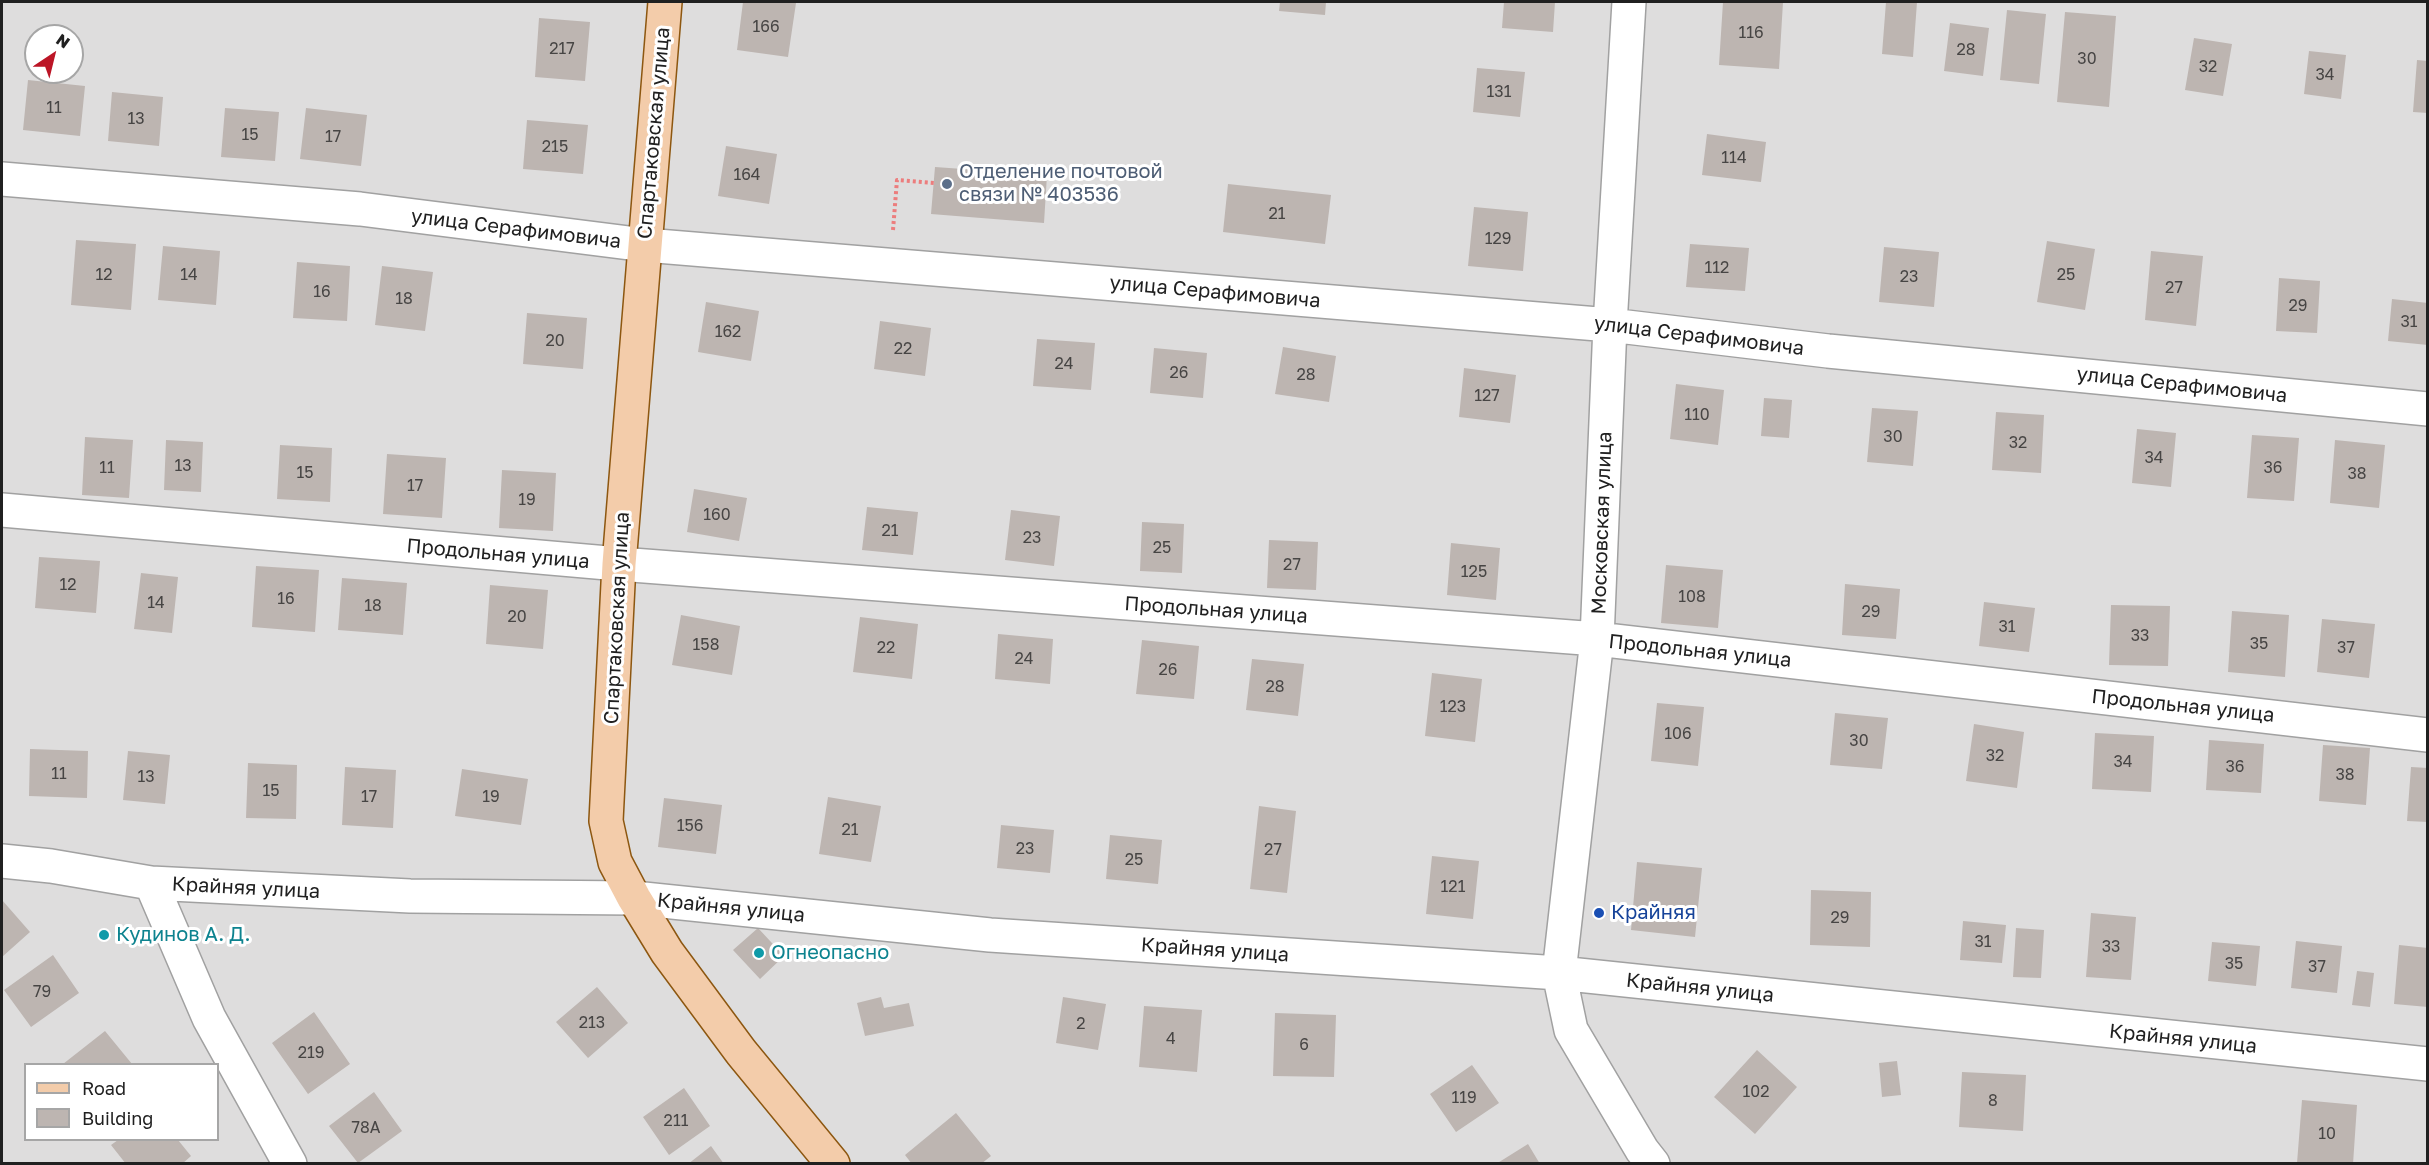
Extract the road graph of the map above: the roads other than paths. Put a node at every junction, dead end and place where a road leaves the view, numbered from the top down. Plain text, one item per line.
1 (665, 2) edge
2 (1629, 2) edge
3 (2, 178) edge
4 (645, 245) junction
5 (1610, 325) junction
6 (2427, 409) edge
7 (2, 510) edge
8 (619, 564) junction
9 (1597, 639) junction
10 (2427, 735) edge
11 (2, 861) edge
12 (151, 883) junction
13 (634, 898) junction
14 (1559, 973) junction
15 (2427, 1064) edge
16 (290, 1164) edge
17 (833, 1164) edge
18 (1653, 1164) edge

1 - 4 main road, Спартаковская улица
2 - 5 street, Московская улица
3 - 4 street, улица Серафимовича
4 - 5 street, улица Серафимовича
4 - 8 main road, Спартаковская улица
5 - 6 street, улица Серафимовича
5 - 9 street, Московская улица
7 - 8 street, Продольная улица
8 - 9 street, Продольная улица
8 - 13 main road, Спартаковская улица
9 - 10 street, Продольная улица
9 - 14 street, Московская улица
11 - 12 street, Крайняя улица
12 - 13 street, Крайняя улица
12 - 16 street
13 - 14 street, Крайняя улица
13 - 17 main road, Спартаковская улица
14 - 15 street, Крайняя улица
14 - 18 street, Московская улица

